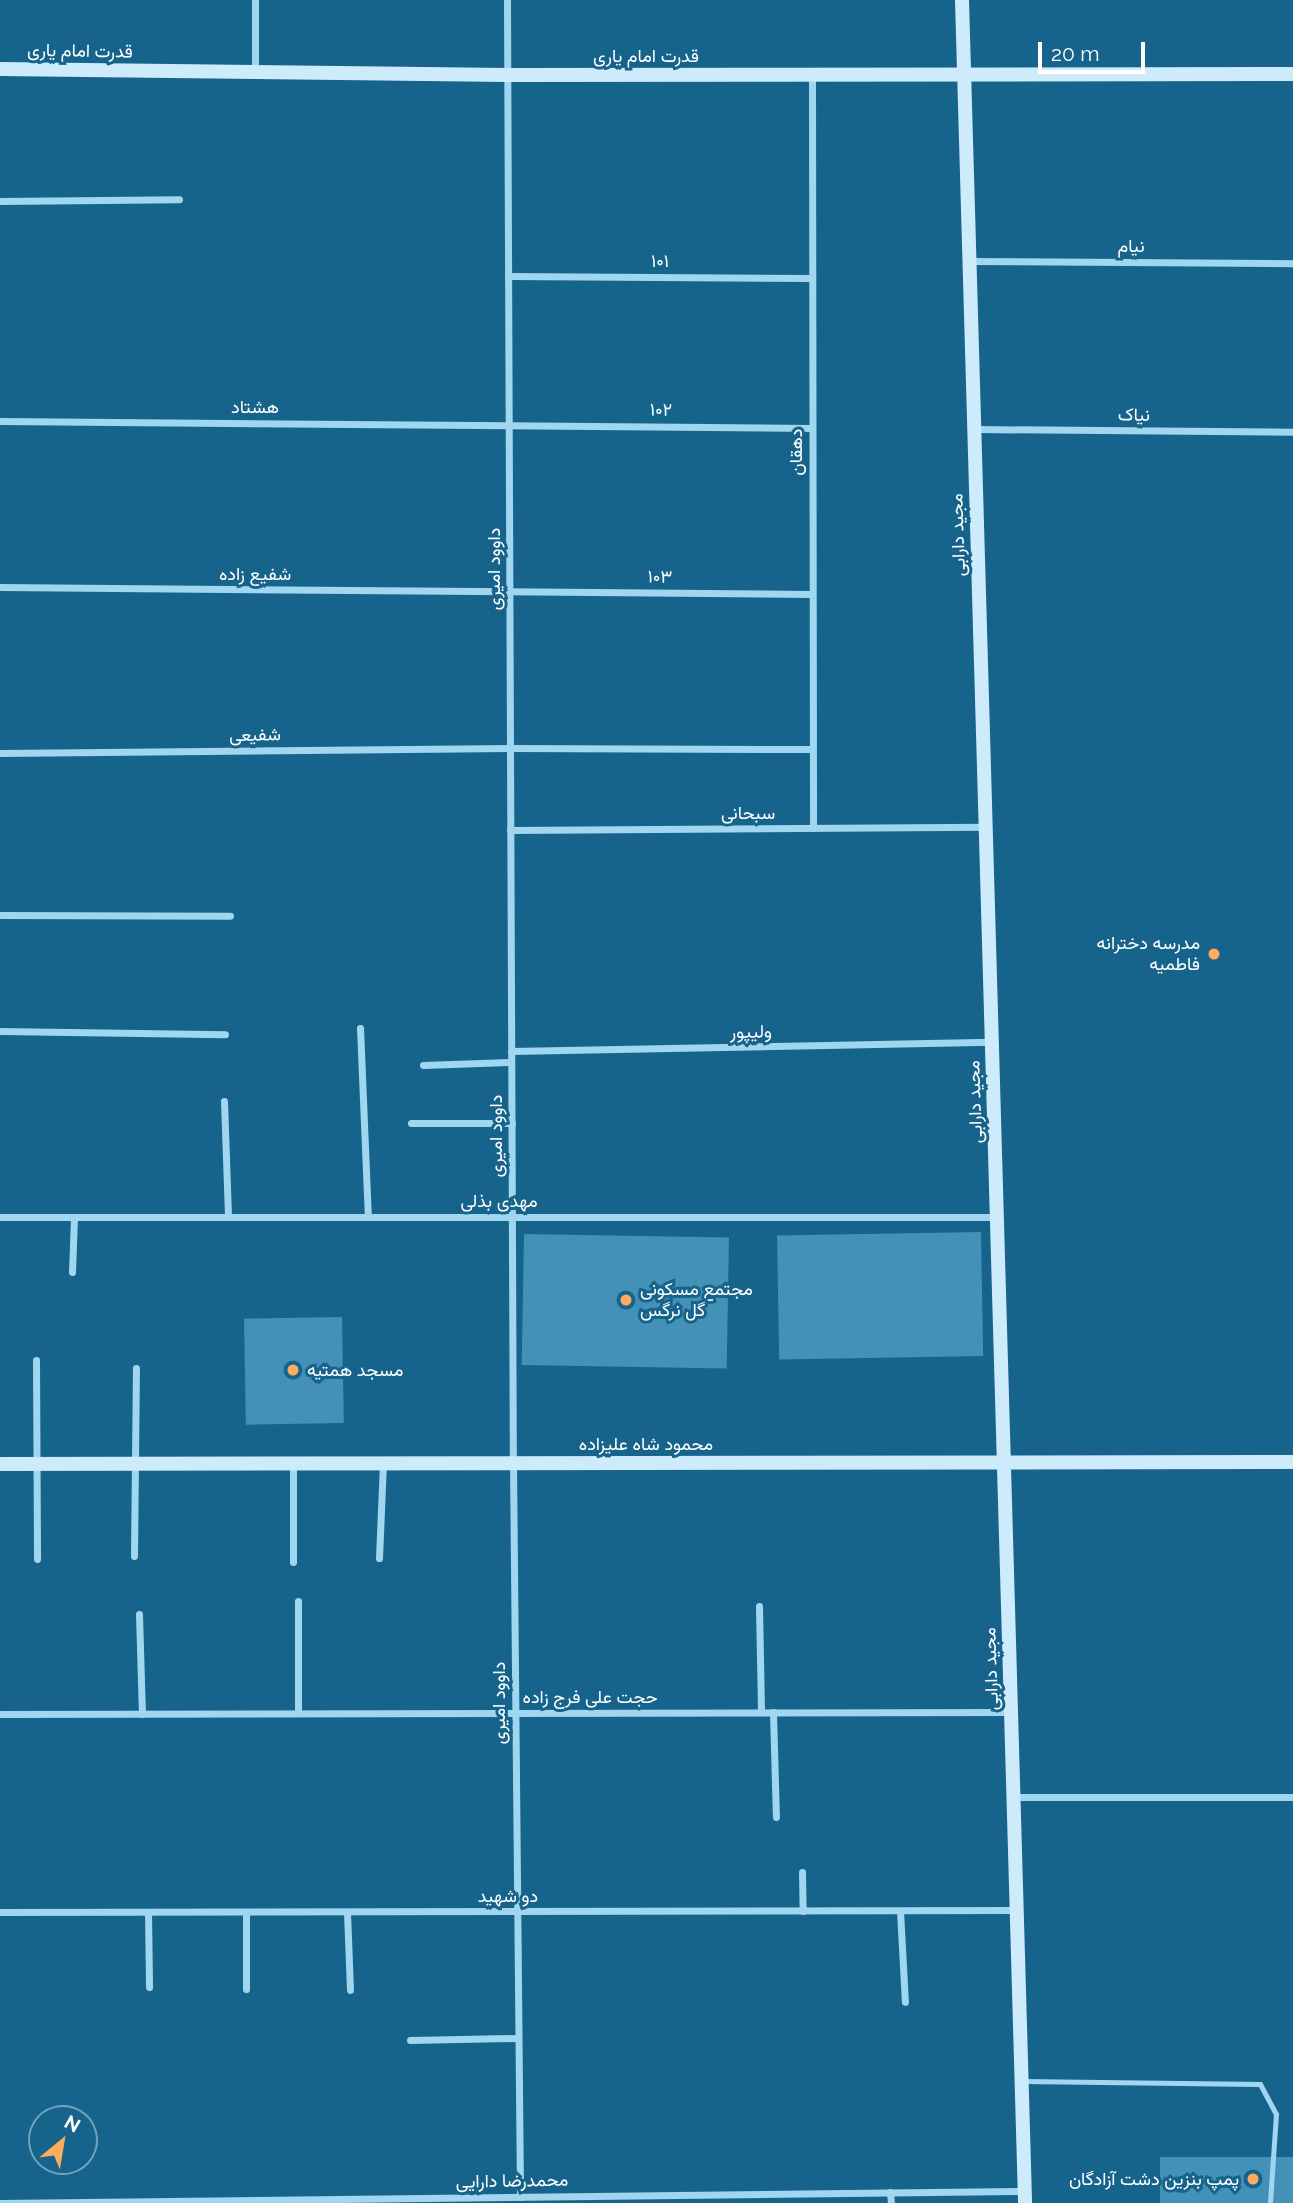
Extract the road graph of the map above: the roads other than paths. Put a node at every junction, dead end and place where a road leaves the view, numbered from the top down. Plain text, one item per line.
1 (255, 0) edge
2 (507, 0) edge
3 (962, 0) edge
4 (0, 69) edge
5 (255, 72) junction
6 (1293, 74) edge
7 (508, 75) junction
8 (813, 75) junction
9 (964, 76) junction
10 (179, 199) dead end
11 (0, 201) edge
12 (970, 261) junction
13 (1293, 263) edge
14 (508, 276) junction
15 (812, 278) junction
16 (0, 421) edge
17 (509, 425) junction
18 (812, 428) junction
19 (974, 429) junction
20 (1293, 432) edge
21 (0, 587) edge
22 (509, 591) junction
23 (811, 594) junction
24 (510, 748) junction
25 (811, 749) junction
26 (0, 753) edge
27 (986, 827) junction
28 (813, 828) junction
29 (510, 830) junction
30 (0, 915) edge
31 (230, 916) dead end
32 (360, 1028) dead end
33 (0, 1031) edge
34 (225, 1034) dead end
35 (992, 1042) junction
36 (511, 1051) junction
37 (511, 1062) junction
38 (423, 1065) dead end
39 (224, 1101) dead end
40 (411, 1123) dead end
41 (512, 1123) junction
42 (0, 1217) edge
43 (74, 1217) junction
44 (228, 1217) junction
45 (368, 1217) junction
46 (512, 1217) junction
47 (997, 1217) junction
48 (72, 1272) dead end
49 (36, 1360) dead end
50 (136, 1368) dead end
51 (1293, 1462) edge
52 (513, 1463) junction
53 (1004, 1463) junction
54 (0, 1464) edge
55 (35, 1464) junction
56 (135, 1464) junction
57 (293, 1464) junction
58 (383, 1464) junction
59 (134, 1556) dead end
60 (379, 1558) dead end
61 (37, 1559) dead end
62 (293, 1562) dead end
63 (298, 1601) dead end
64 (759, 1606) dead end
65 (139, 1614) dead end
66 (515, 1712) junction
67 (761, 1712) junction
68 (773, 1712) junction
69 (1011, 1712) junction
70 (298, 1713) junction
71 (0, 1714) edge
72 (142, 1714) junction
73 (1014, 1797) junction
74 (1293, 1797) edge
75 (776, 1817) dead end
76 (803, 1872) dead end
77 (1017, 1910) junction
78 (517, 1911) junction
79 (803, 1911) junction
80 (900, 1911) junction
81 (0, 1912) edge
82 (148, 1912) junction
83 (246, 1912) junction
84 (347, 1912) junction
85 (149, 1987) dead end
86 (246, 1989) dead end
87 (350, 1990) dead end
88 (905, 2002) dead end
89 (518, 2038) junction
90 (410, 2040) dead end
91 (1022, 2081) junction
92 (890, 2192) junction
93 (520, 2197) junction
94 (1025, 2197) edge
95 (681, 2199) edge
96 (115, 2202) edge
97 (160, 2202) edge
98 (245, 2202) edge
99 (0, 2203) edge
100 (891, 2203) edge
101 (1270, 2203) edge

1 - 5 street
2 - 7 street, داوود امیری
3 - 9 street, مجید دارابی
4 - 5 street, قدرت امام یاری
5 - 7 street, قدرت امام یاری
6 - 9 street, قدرت امام یاری
7 - 8 street, قدرت امام یاری
7 - 14 street, داوود امیری
8 - 9 street, قدرت امام یاری
8 - 15 street, دهقان
9 - 12 street, مجید دارابی
10 - 11 street
12 - 13 street, نیام
12 - 19 street, مجید دارابی
14 - 15 street, ۱۰۱
14 - 17 street, داوود امیری
15 - 18 street, دهقان
16 - 17 street, هشتاد
17 - 18 street, ۱۰۲
17 - 22 street, داوود امیری
18 - 23 street, دهقان
19 - 20 street, نیاک
19 - 27 street, مجید دارابی
21 - 22 street, شفیع زاده
22 - 23 street, ۱۰۳
22 - 24 street, داوود امیری
23 - 25 street, دهقان
24 - 25 street, شفیعی
24 - 26 street, شفیعی
24 - 29 street, داوود امیری
25 - 28 street, دهقان
27 - 28 street, سبحانی
27 - 35 street, مجید دارابی
28 - 29 street, سبحانی
29 - 36 street, داوود امیری
30 - 31 street
32 - 45 street
33 - 34 street
35 - 36 street, ولیپور
35 - 47 street, مجید دارابی
36 - 37 street, داوود امیری
37 - 38 street
37 - 41 street, داوود امیری
39 - 44 street
40 - 41 street
41 - 46 street, داوود امیری
42 - 43 street, مهدی بذلی
43 - 44 street, مهدی بذلی
43 - 48 street
44 - 45 street, مهدی بذلی
45 - 46 street, مهدی بذلی
46 - 47 street, مهدی بذلی
46 - 52 street, داوود امیری
47 - 53 street, مجید دارابی
49 - 55 street
50 - 56 street
51 - 53 street, محمود شاه علیزاده
52 - 53 street, محمود شاه علیزاده
52 - 58 street, محمود شاه علیزاده
52 - 66 street, داوود امیری
53 - 69 street, مجید دارابی
54 - 55 street, محمود شاه علیزاده
55 - 56 street, محمود شاه علیزاده
55 - 61 street
56 - 57 street, محمود شاه علیزاده
56 - 59 street
57 - 58 street, محمود شاه علیزاده
57 - 62 street
58 - 60 street
63 - 70 street
64 - 67 street
65 - 72 street
66 - 67 street, حجت علی فرج زاده
66 - 70 street, حجت علی فرج زاده
66 - 78 street, داوود امیری
67 - 68 street, حجت علی فرج زاده
68 - 69 street, حجت علی فرج زاده
68 - 75 street
69 - 73 street, مجید دارابی
70 - 72 street, حجت علی فرج زاده
71 - 72 street, حجت علی فرج زاده
73 - 74 street
73 - 77 street, مجید دارابی
76 - 79 street
77 - 80 street, دو شهید
77 - 91 street, مجید دارابی
78 - 79 street, دو شهید
78 - 84 street, دو شهید
78 - 89 street, داوود امیری
79 - 80 street, دو شهید
80 - 88 street
81 - 82 street, دو شهید
82 - 83 street, دو شهید
82 - 85 street
83 - 84 street, دو شهید
83 - 86 street
84 - 87 street
89 - 90 street
89 - 93 street, داوود امیری
91 - 94 street, مجید دارابی
91 - 101 lane
92 - 94 street, محمدرضا دارایی
92 - 95 street, محمدرضا دارایی
92 - 100 street
93 - 95 street, محمدرضا دارایی
93 - 98 street, محمدرضا دارایی
96 - 97 street, محمدرضا دارایی
96 - 99 street, محمدرضا دارایی
97 - 98 street, محمدرضا دارایی

